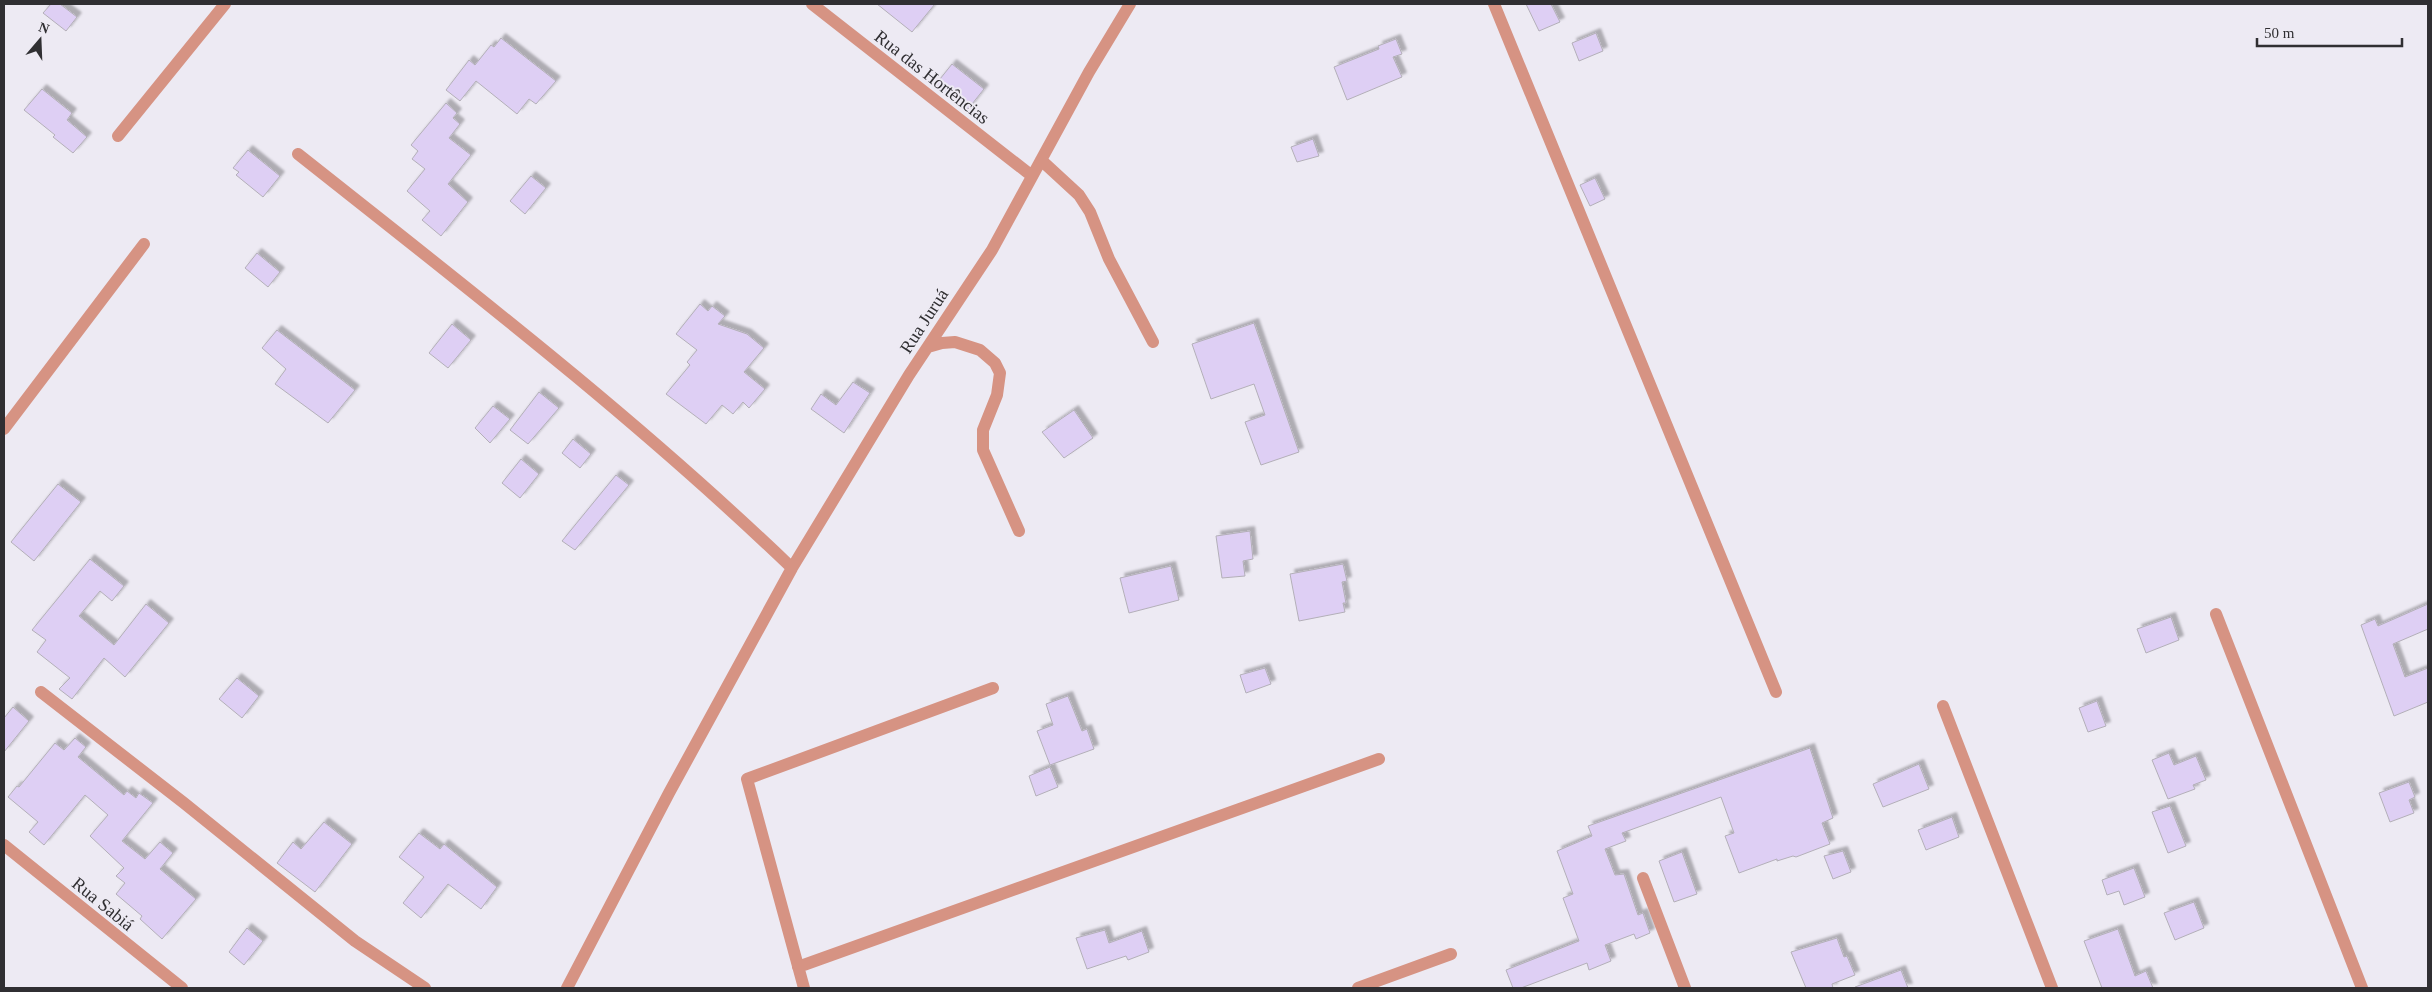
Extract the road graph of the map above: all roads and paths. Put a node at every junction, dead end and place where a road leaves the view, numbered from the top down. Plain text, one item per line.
1 (224, 4) edge
2 (812, 4) edge
3 (1130, 4) edge
4 (1494, 4) edge
5 (118, 136) dead end
6 (298, 154) dead end
7 (1041, 160) junction
8 (1032, 176) junction
9 (144, 244) dead end
10 (1153, 342) dead end
11 (928, 348) junction
12 (4, 430) edge
13 (1019, 532) dead end
14 (792, 568) junction
15 (2216, 614) dead end
16 (993, 688) dead end
17 (41, 692) dead end
18 (1776, 692) dead end
19 (1943, 706) dead end
20 (1379, 759) dead end
21 (4, 845) edge
22 (1643, 878) dead end
23 (1451, 954) dead end
24 (798, 967) junction
25 (182, 988) edge
26 (424, 988) edge
27 (567, 988) edge
28 (804, 988) edge
29 (1358, 988) edge
30 (1685, 988) edge
31 (2052, 988) edge
32 (2362, 988) edge

1 - 5 street
2 - 8 street, Rua das Hortências
3 - 7 street, Rua Juruá
4 - 18 street
6 - 14 street
7 - 8 street, Rua Juruá
7 - 10 street
8 - 11 street, Rua Juruá
9 - 12 street
11 - 13 street
11 - 14 street, Rua Juruá
14 - 27 street, Rua Juruá
15 - 32 street
16 - 24 street
17 - 26 street
19 - 31 street
20 - 24 street
21 - 25 street, Rua Sabiá
22 - 30 street
23 - 29 street
24 - 28 street

